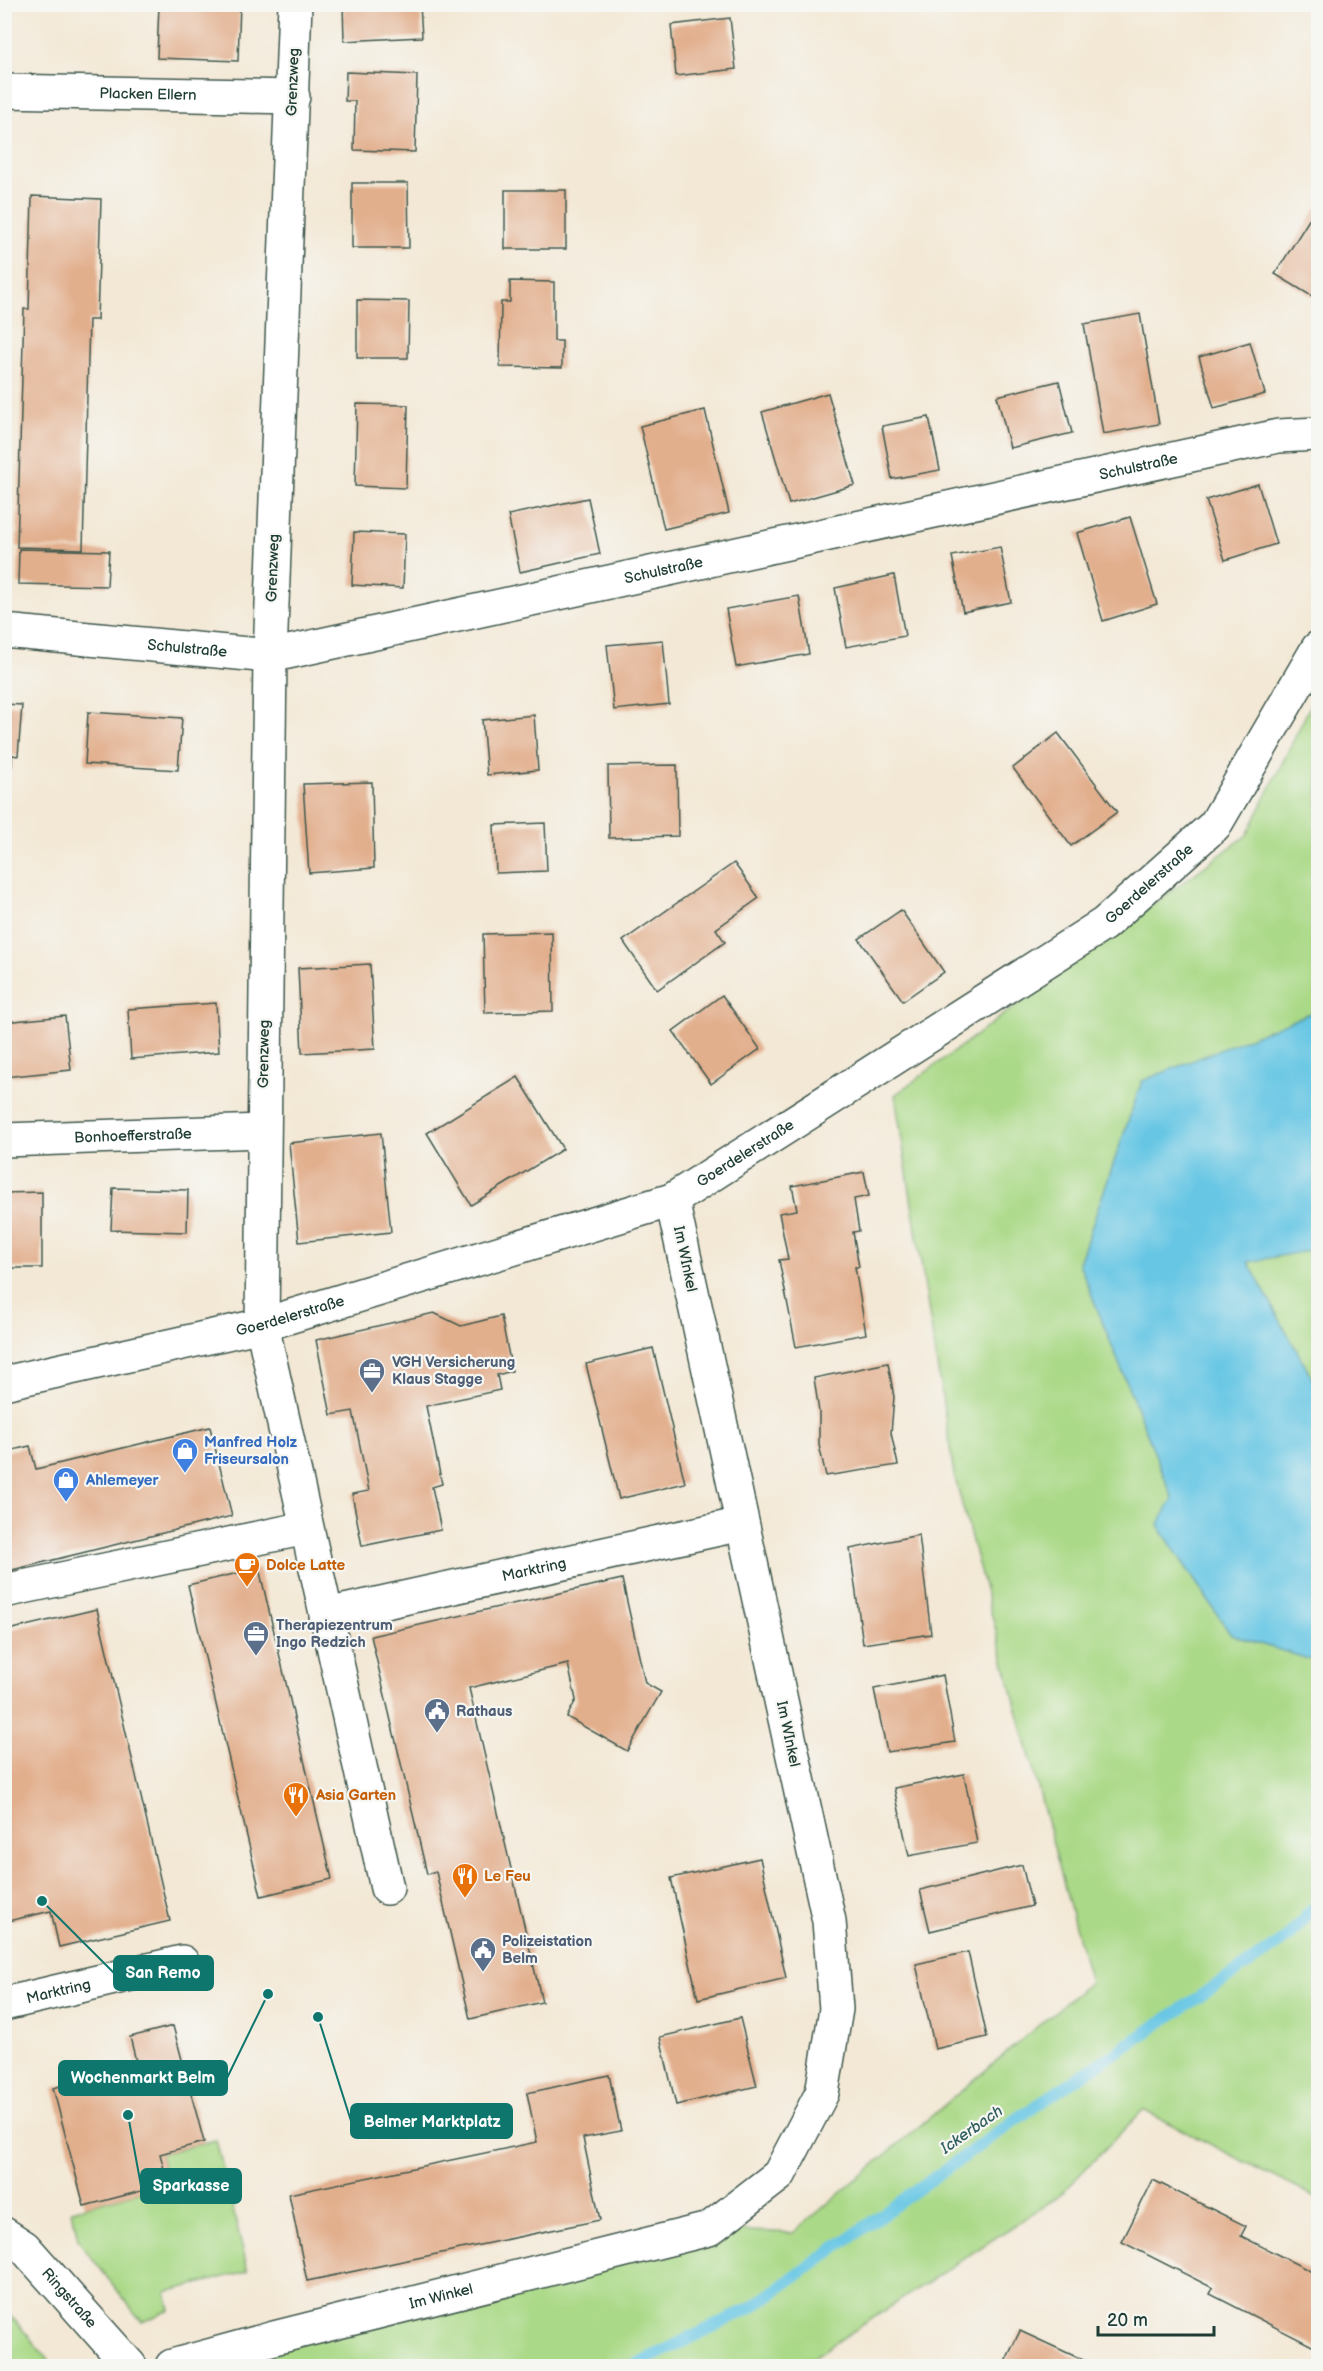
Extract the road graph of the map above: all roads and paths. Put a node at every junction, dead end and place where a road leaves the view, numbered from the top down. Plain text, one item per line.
1 (295, 4) edge
2 (4, 91) edge
3 (293, 97) junction
4 (1318, 434) edge
5 (4, 631) edge
6 (1318, 648) edge
7 (270, 656) junction
8 (263, 1131) junction
9 (4, 1140) edge
10 (672, 1200) junction
11 (262, 1325) junction
12 (4, 1383) edge
13 (742, 1524) junction
14 (306, 1528) junction
15 (4, 1592) edge
16 (326, 1615) junction
17 (387, 1888) dead end
18 (182, 1962) dead end
19 (4, 2004) edge
20 (709, 2229) joint
21 (4, 2234) edge
22 (130, 2367) edge
23 (172, 2367) edge

1 - 3 street, Grenzweg
2 - 3 street, Placken Ellern
3 - 7 street, Grenzweg
4 - 7 street, Schulstraße
5 - 7 street, Schulstraße
6 - 10 street, Goerdelerstraße
7 - 8 street, Grenzweg
8 - 9 street, Bonhoefferstraße
8 - 11 street
10 - 11 street, Goerdelerstraße
10 - 13 street, Im WInkel
11 - 12 street, Goerdelerstraße
11 - 14 street
13 - 16 street, Marktring
13 - 20 street, Im WInkel
14 - 15 street
14 - 16 street
16 - 17 street
18 - 19 street, Marktring
20 - 23 street, Im Winkel
21 - 22 street, Ringstraße

